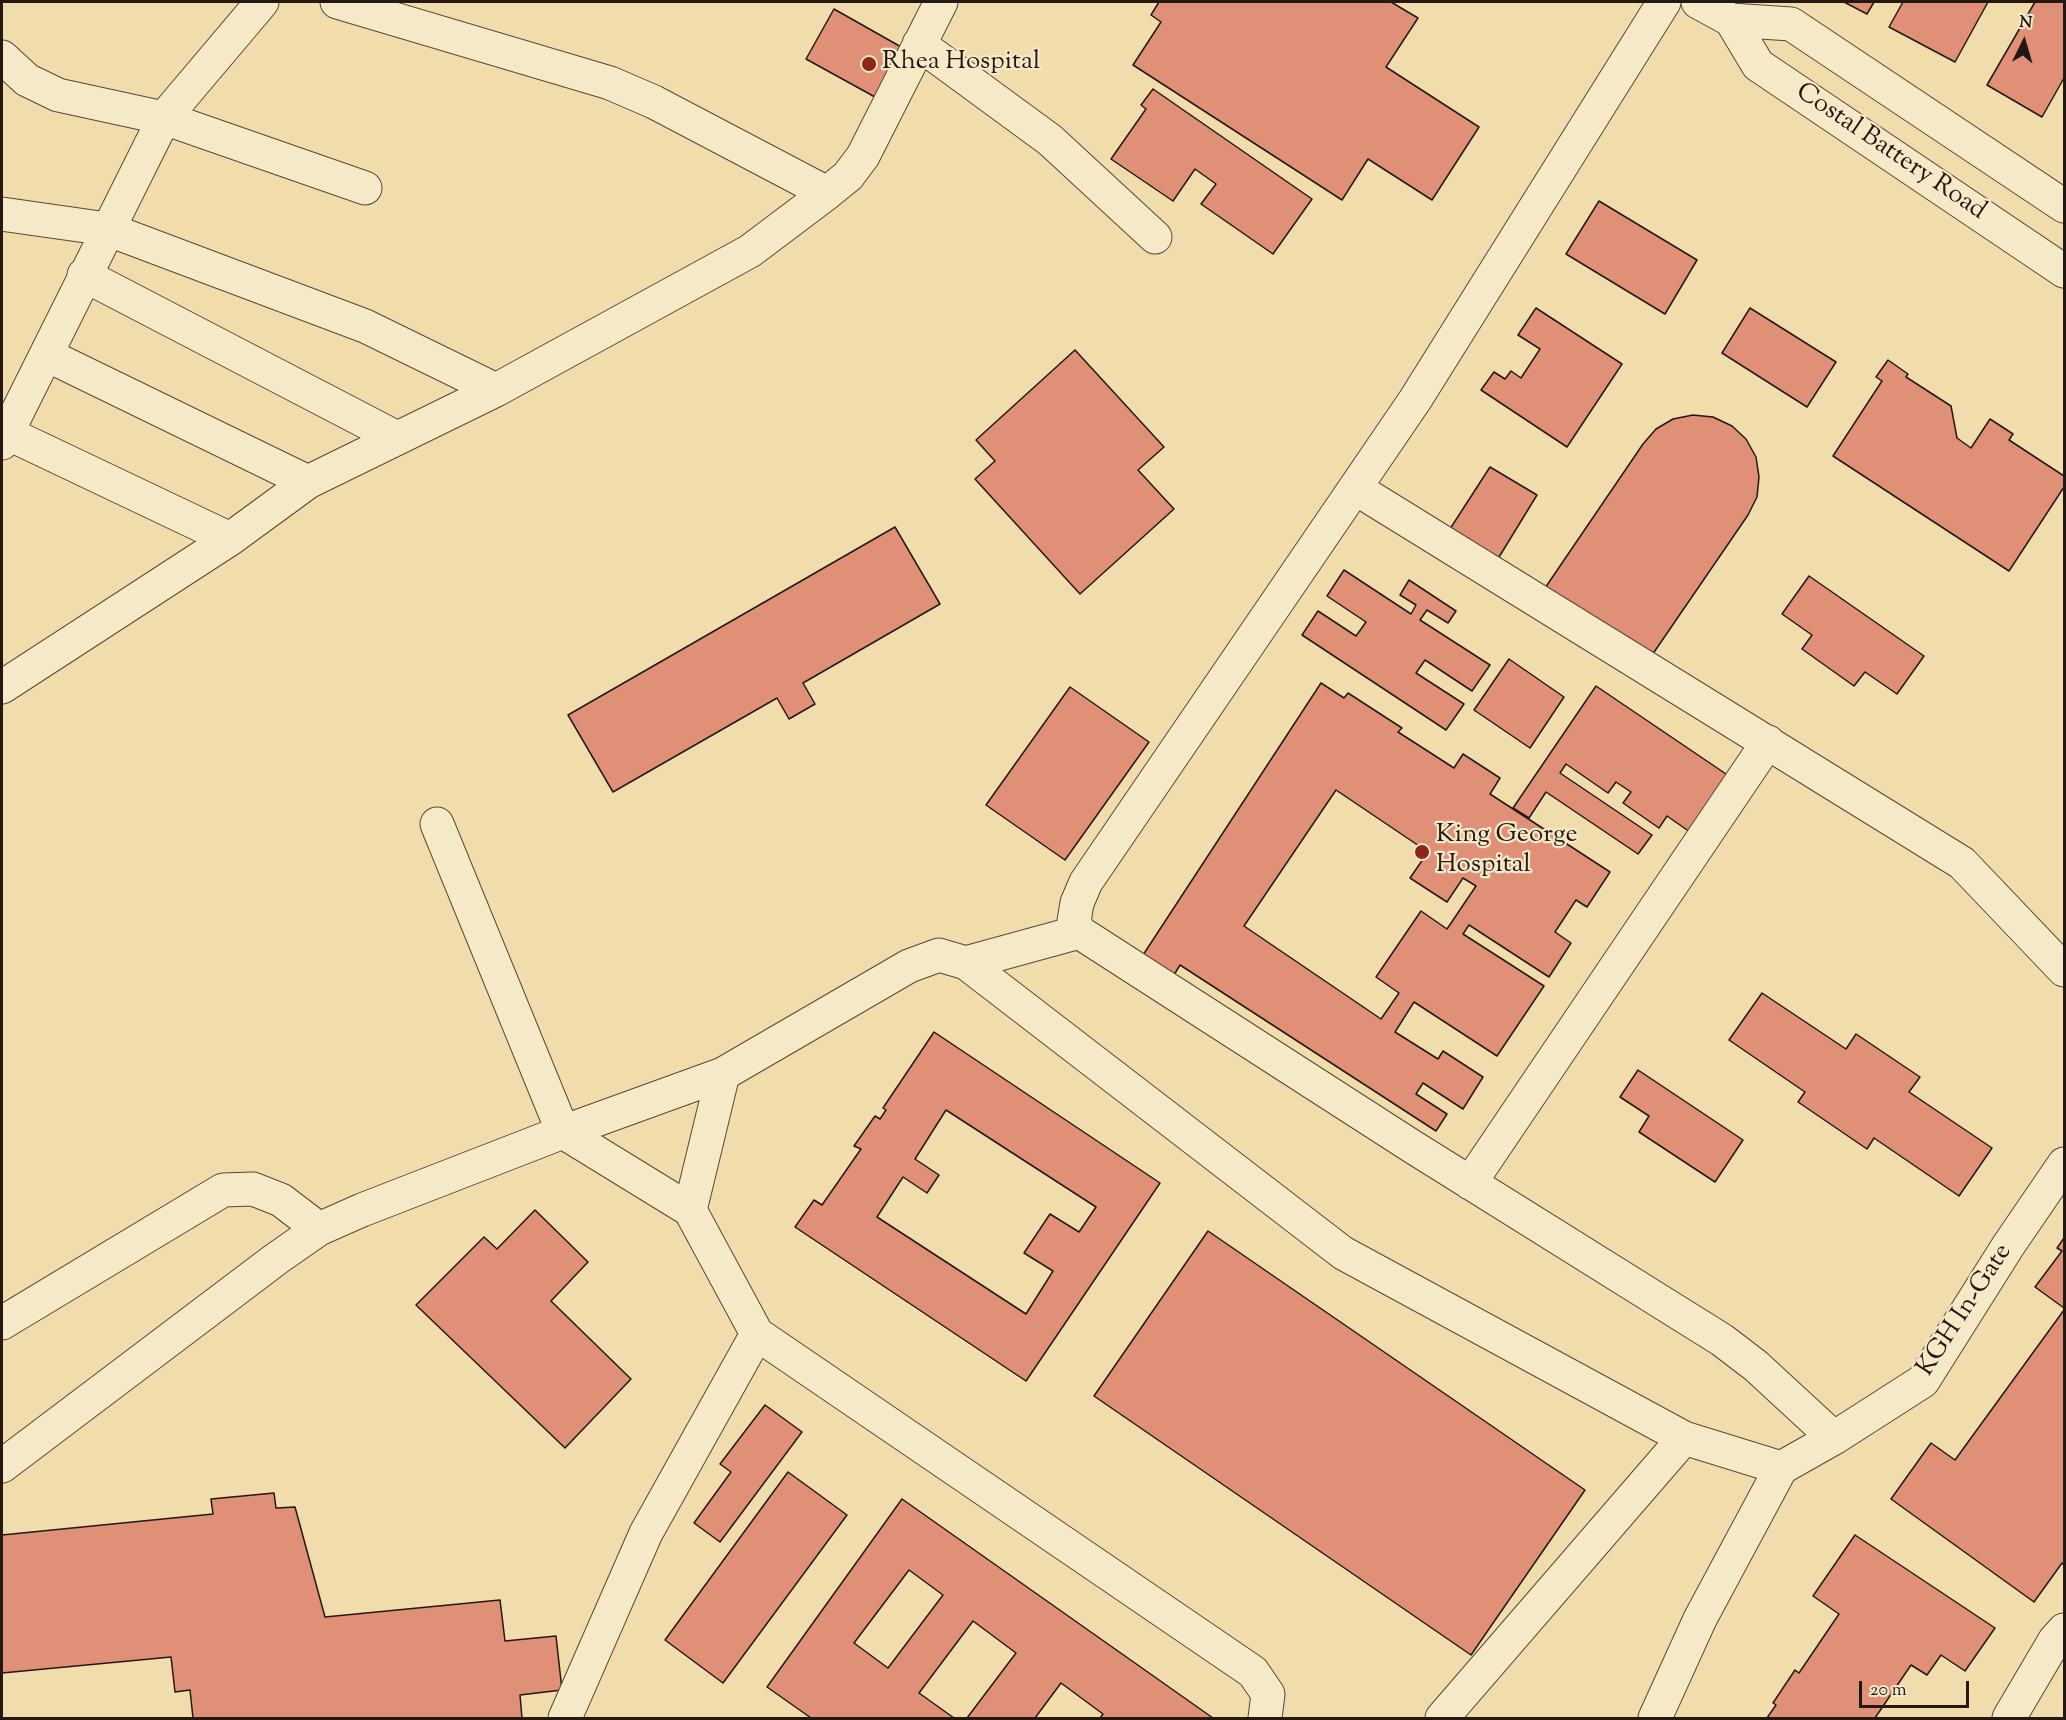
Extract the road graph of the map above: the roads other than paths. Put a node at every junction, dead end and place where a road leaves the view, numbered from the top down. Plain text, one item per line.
1 (262, 2) edge
2 (336, 2) edge
3 (939, 2) edge
4 (1664, 2) edge
5 (1698, 2) edge
6 (1731, 20) junction
7 (919, 44) junction
8 (2, 57) edge
9 (164, 118) junction
10 (365, 188) dead end
11 (827, 193) junction
12 (2064, 206) edge
13 (2, 214) edge
14 (107, 229) junction
15 (1155, 237) dead end
16 (2064, 271) edge
17 (84, 275) junction
18 (47, 355) junction
19 (496, 390) junction
20 (4, 438) edge
21 (397, 438) junction
22 (308, 482) junction
23 (1355, 488) junction
24 (230, 539) junction
25 (2, 687) edge
26 (1768, 742) junction
27 (437, 824) dead end
28 (1079, 932) junction
29 (966, 963) junction
30 (2064, 970) edge
31 (723, 1074) junction
32 (563, 1132) junction
33 (2064, 1164) edge
34 (1470, 1183) junction
35 (690, 1210) junction
36 (319, 1229) junction
37 (2, 1323) edge
38 (757, 1334) junction
39 (1684, 1438) junction
40 (1834, 1438) junction
41 (2, 1466) edge
42 (1781, 1468) junction
43 (2064, 1630) edge
44 (565, 1719) edge
45 (1265, 1719) edge
46 (1442, 1719) edge
47 (1655, 1719) edge
48 (2009, 1719) edge

1 - 9 street
2 - 11 street
3 - 7 street
4 - 23 street
5 - 6 street, Costal Battery Road
6 - 12 street, Costal Battery Road
6 - 16 street, Costal Battery Road
7 - 11 street
7 - 15 street
8 - 9 street
9 - 10 street
9 - 14 street
11 - 19 street
13 - 14 street
14 - 17 street
14 - 19 street
17 - 18 street
17 - 21 street
18 - 20 street
18 - 22 street
19 - 21 street
20 - 24 street
21 - 22 street
22 - 24 street
23 - 26 street
23 - 28 street
24 - 25 street
26 - 30 street
26 - 34 street
27 - 32 street
28 - 29 street
28 - 34 street
29 - 31 street
29 - 39 street
31 - 32 street
31 - 35 street
32 - 35 street
32 - 36 street
33 - 40 street, KGH In-Gate
34 - 40 street
35 - 38 street
36 - 37 street
36 - 41 street
38 - 44 street
38 - 45 street
39 - 42 street
39 - 46 street
40 - 42 street, KGH In-Gate
42 - 47 street
43 - 48 street

